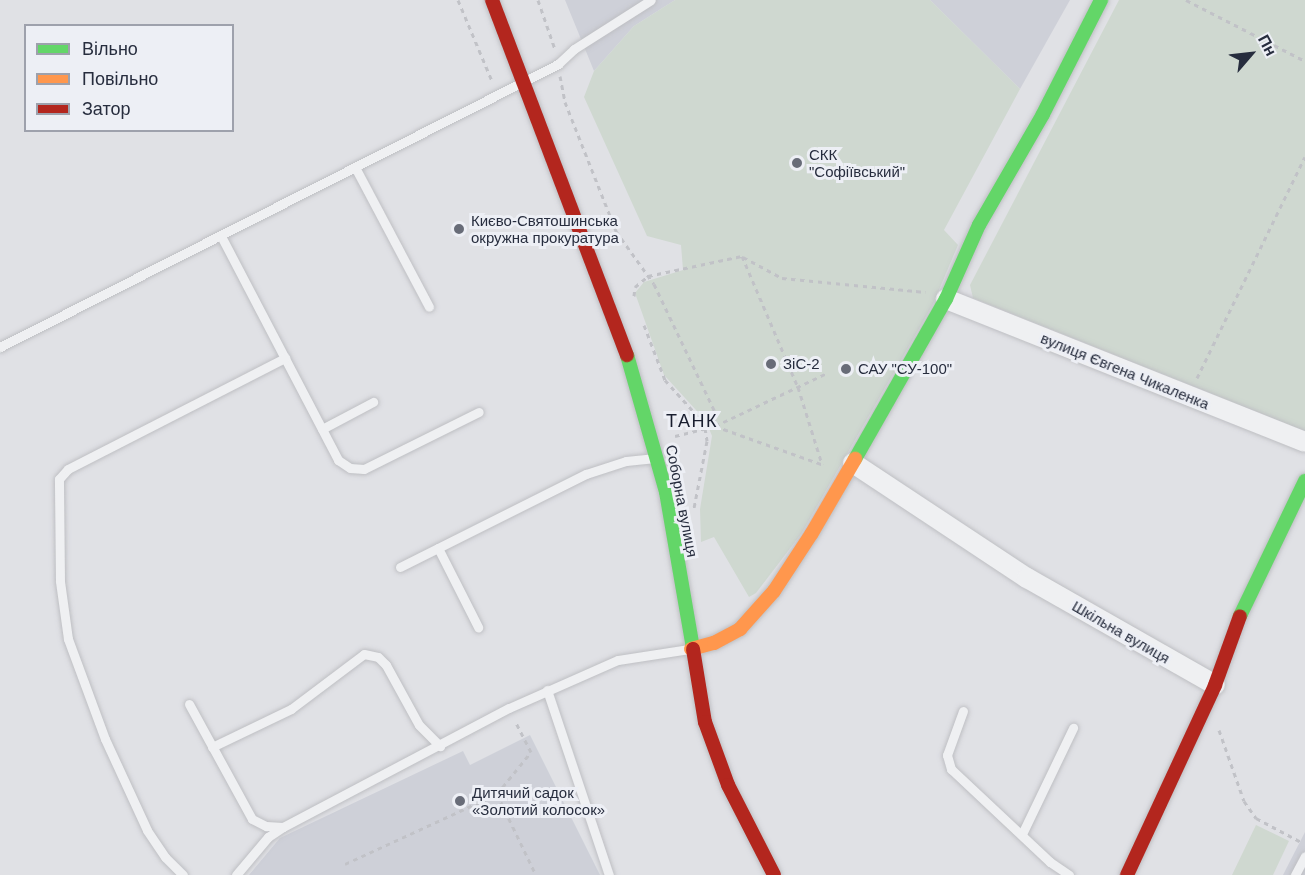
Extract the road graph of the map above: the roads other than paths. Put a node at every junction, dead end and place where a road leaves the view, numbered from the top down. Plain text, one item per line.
1 (492, 0) edge
2 (651, 0) edge
3 (1101, 0) edge
4 (524, 82) junction
5 (355, 167) junction
6 (221, 236) junction
7 (946, 299) junction
8 (429, 308) dead end
9 (0, 347) edge
10 (285, 358) junction
11 (373, 402) dead end
12 (479, 412) dead end
13 (322, 429) junction
14 (1305, 442) edge
15 (658, 457) junction
16 (851, 468) junction
17 (1305, 481) edge
18 (438, 548) junction
19 (400, 567) dead end
20 (478, 627) dead end
21 (691, 649) junction
22 (1215, 685) junction
23 (547, 690) junction
24 (189, 705) dead end
25 (963, 711) dead end
26 (1072, 728) dead end
27 (440, 746) junction
28 (212, 747) junction
29 (283, 827) junction
30 (1022, 834) junction
31 (1305, 856) edge
32 (183, 875) edge
33 (236, 875) edge
34 (609, 875) edge
35 (774, 875) edge
36 (1069, 875) edge
37 (1127, 875) edge
38 (1295, 875) edge

1 - 4 street, Соборна вулиця
2 - 4 lane
3 - 7 street
4 - 5 lane
4 - 15 street, Соборна вулиця
5 - 6 lane
5 - 8 lane
6 - 9 lane
6 - 10 lane
7 - 14 street, вулиця Євгена Чикаленка
7 - 16 street
10 - 13 lane
10 - 32 lane
11 - 13 lane
12 - 13 lane
15 - 18 lane
15 - 21 street, Соборна вулиця
16 - 21 street
16 - 22 street, Шкільна вулиця
17 - 22 street
18 - 19 lane
18 - 20 lane
21 - 23 lane
21 - 35 street, Соборна вулиця
22 - 37 street
23 - 27 lane
23 - 34 lane
24 - 28 lane
25 - 30 lane
26 - 30 lane
27 - 28 lane
27 - 29 lane
28 - 29 lane
29 - 33 lane
30 - 36 lane
31 - 38 lane

